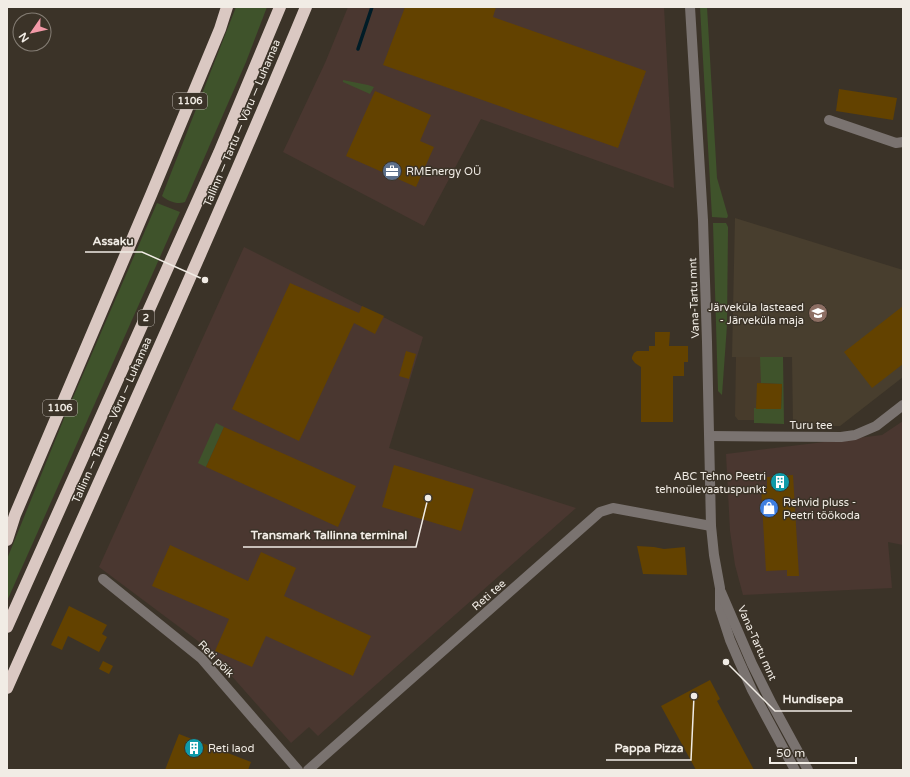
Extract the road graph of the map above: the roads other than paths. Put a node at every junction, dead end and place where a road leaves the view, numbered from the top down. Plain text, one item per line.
1 (227, 7) edge
2 (280, 7) edge
3 (306, 7) edge
4 (690, 7) edge
5 (829, 120) dead end
6 (903, 142) edge
7 (903, 406) edge
8 (710, 436) junction
9 (10, 515) edge
10 (711, 526) junction
11 (7, 540) edge
12 (103, 579) dead end
13 (720, 588) junction
14 (7, 627) edge
15 (7, 688) edge
16 (298, 770) edge
17 (308, 770) edge
18 (796, 770) edge
19 (808, 770) edge

1 - 9 highway, 1106
2 - 14 highway, Tallinn — Tartu — Võru — Luhamaa / 2
3 - 15 highway, Tallinn — Tartu — Võru — Luhamaa / 2
4 - 8 street, Vana-Tartu mnt
5 - 6 street
7 - 8 street, Turu tee
8 - 10 street, Vana-Tartu mnt
9 - 11 highway, 1106
10 - 13 street, Vana-Tartu mnt
10 - 17 street, Reti tee
12 - 16 street, Reti põik
13 - 18 street, Vana-Tartu mnt
13 - 19 street, Vana-Tartu mnt

